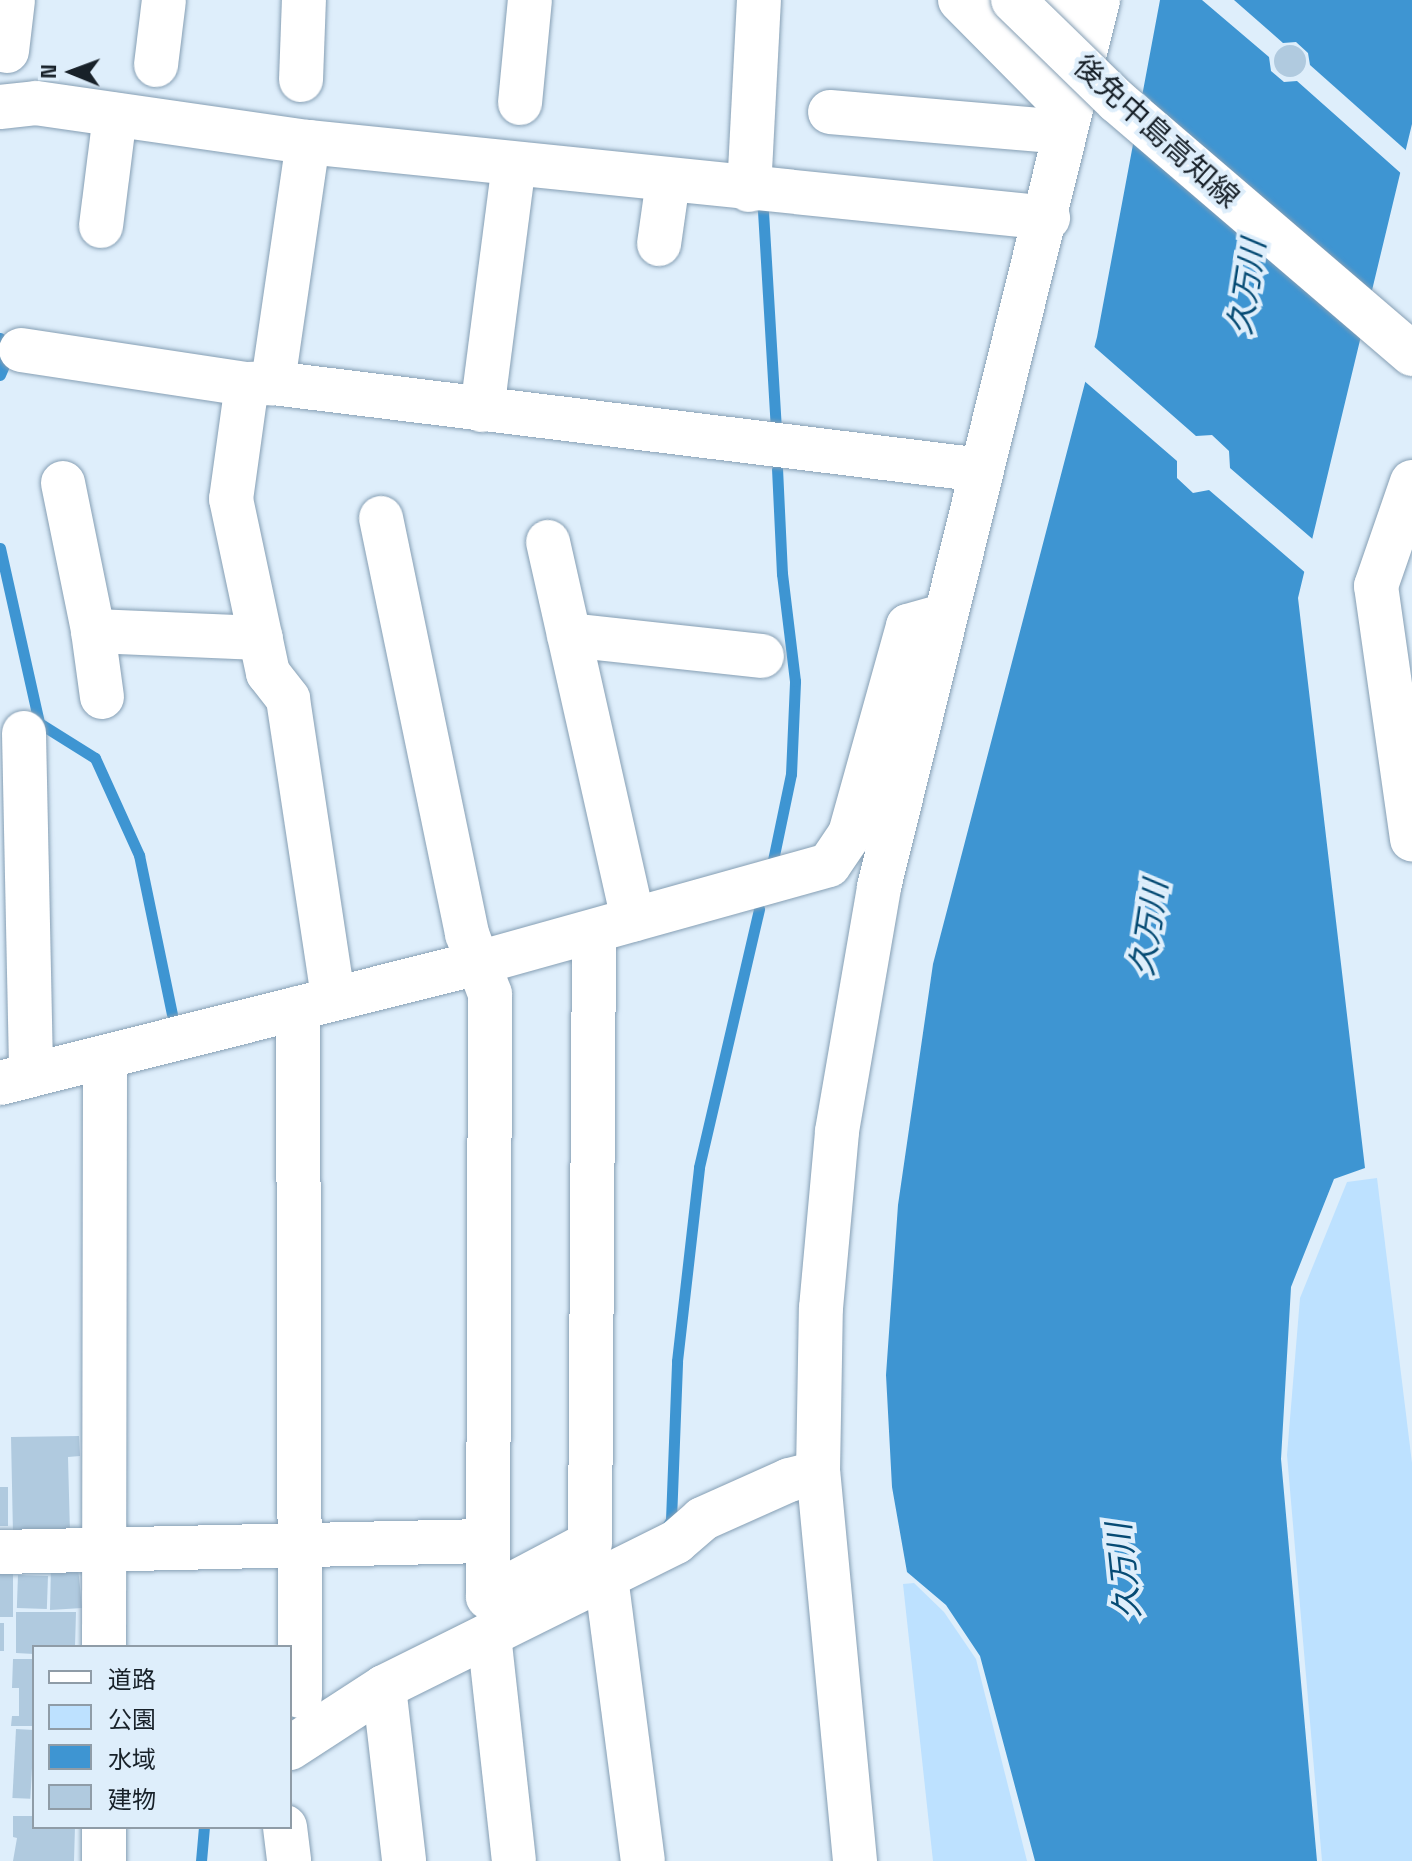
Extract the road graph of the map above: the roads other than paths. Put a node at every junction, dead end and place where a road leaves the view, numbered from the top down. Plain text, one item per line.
1 (13, 0) edge
2 (164, 0) edge
3 (304, 0) edge
4 (530, 0) edge
5 (759, 0) edge
6 (960, 0) edge
7 (1013, 0) edge
8 (1086, 29) edge
9 (7, 51) dead end
10 (156, 65) dead end
11 (301, 80) dead end
12 (520, 103) dead end
13 (0, 107) edge
14 (830, 112) dead end
15 (115, 115) junction
16 (1065, 120) junction
17 (308, 142) junction
18 (514, 164) junction
19 (668, 181) junction
20 (749, 190) junction
21 (1048, 218) junction
22 (101, 226) dead end
23 (659, 244) dead end
24 (21, 350) dead end
25 (1412, 354) edge
26 (260, 383) junction
27 (482, 410) junction
28 (982, 470) junction
29 (1412, 482) edge
30 (63, 483) dead end
31 (381, 518) dead end
32 (548, 542) dead end
33 (943, 616) junction
34 (93, 631) junction
35 (569, 635) junction
36 (261, 638) junction
37 (762, 656) dead end
38 (1399, 659) edge
39 (102, 697) dead end
40 (24, 733) dead end
41 (1412, 839) edge
42 (613, 926) junction
43 (478, 963) junction
44 (316, 1003) junction
45 (105, 1059) junction
46 (15, 1078) edge
47 (818, 1473) junction
48 (486, 1541) junction
49 (297, 1545) junction
50 (104, 1550) junction
51 (0, 1552) edge
52 (606, 1577) junction
53 (489, 1635) junction
54 (104, 1645) edge
55 (384, 1687) junction
56 (300, 1696) dead end
57 (292, 1747) edge
58 (104, 1829) edge
59 (285, 1829) edge
60 (104, 1861) edge
61 (289, 1861) edge
62 (404, 1861) edge
63 (514, 1861) edge
64 (643, 1861) edge
65 (855, 1861) edge

1 - 9 street
2 - 10 street
3 - 11 street
4 - 12 street
5 - 20 street
6 - 16 street
7 - 25 street, 後免中島高知線, bridge
8 - 16 street
13 - 15 street
14 - 16 street
15 - 17 street
15 - 22 street
16 - 21 street
17 - 18 street
17 - 26 street
18 - 19 street
18 - 27 street
19 - 20 street
19 - 23 street
20 - 21 street
21 - 28 street
24 - 26 street
26 - 27 street
26 - 36 street
27 - 28 street
28 - 33 street
29 - 38 street
30 - 34 street
31 - 43 street
32 - 35 street
33 - 42 street
33 - 47 street
34 - 36 street
34 - 39 street
35 - 37 street
35 - 42 street
36 - 44 street
38 - 41 street
40 - 46 street
42 - 43 street
42 - 48 street
43 - 44 street
43 - 48 street
44 - 45 street
44 - 49 street
45 - 46 street
45 - 50 street
47 - 52 street
47 - 65 street
48 - 49 street
49 - 50 street
49 - 56 street
50 - 51 street
50 - 54 street
52 - 53 street
52 - 64 street
53 - 55 street
53 - 63 street
55 - 57 street
55 - 62 street
58 - 60 street
59 - 61 street

